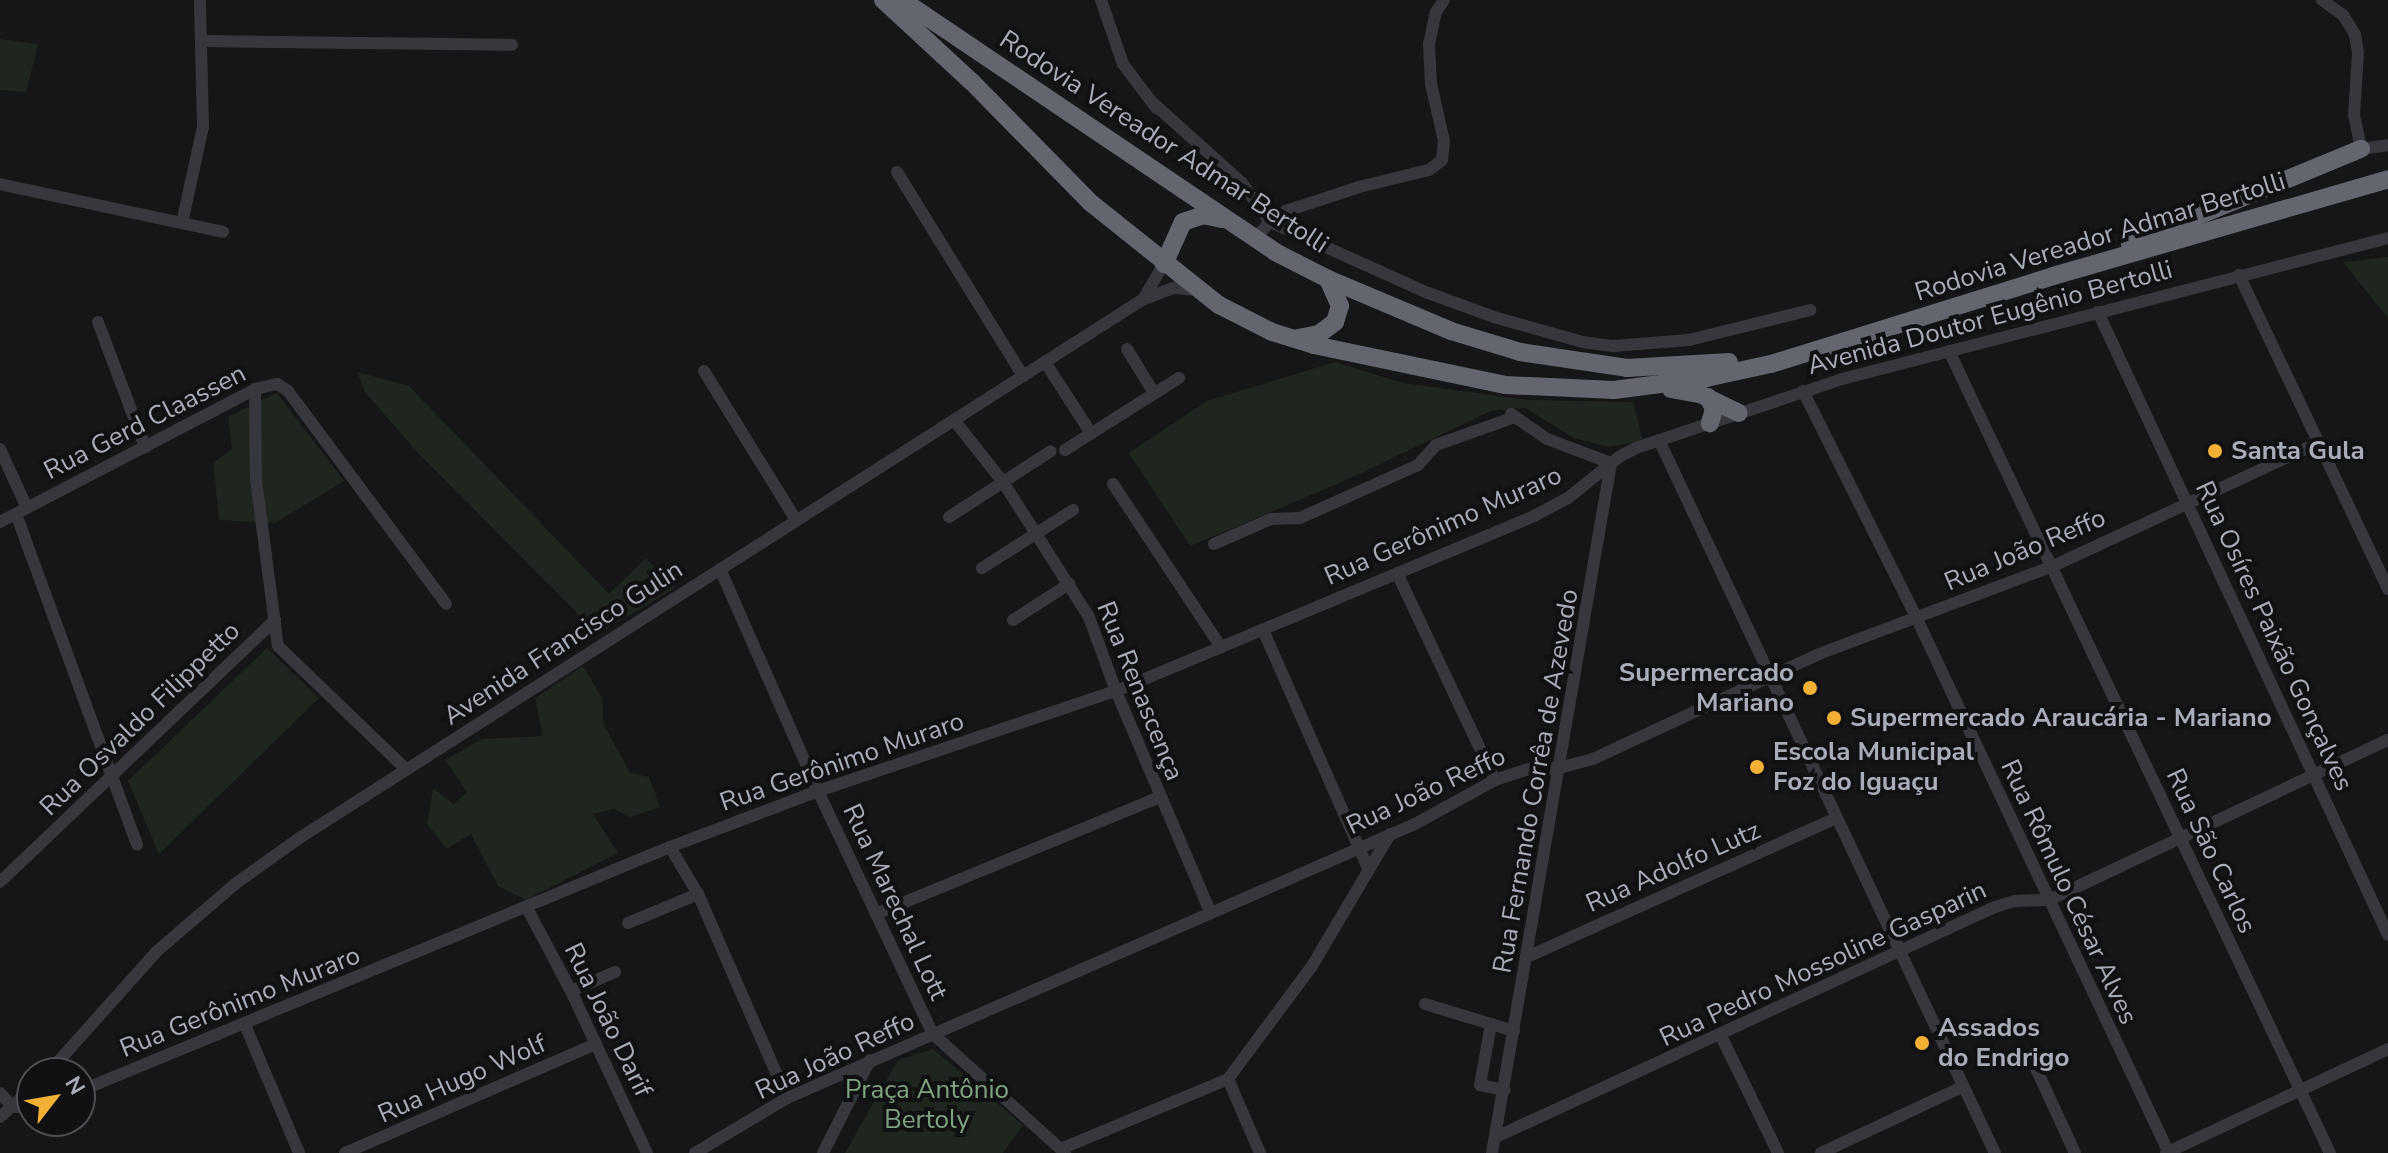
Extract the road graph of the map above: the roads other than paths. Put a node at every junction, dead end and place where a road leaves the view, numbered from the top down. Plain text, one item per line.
1 (200, 0) edge
2 (883, 0) edge
3 (902, 0) edge
4 (1101, 0) edge
5 (1444, 0) edge
6 (2322, 0) edge
7 (201, 41) junction
8 (512, 45) dead end
9 (2388, 145) edge
10 (2361, 149) junction
11 (897, 172) dead end
12 (2388, 179) edge
13 (0, 184) edge
14 (1228, 221) junction
15 (1270, 222) junction
16 (182, 223) junction
17 (223, 232) dead end
18 (2388, 238) edge
19 (1255, 239) junction
20 (1164, 264) junction
21 (2239, 275) junction
22 (2053, 276) junction
23 (1328, 279) junction
24 (1196, 290) junction
25 (1142, 300) junction
26 (1810, 310) dead end
27 (2098, 312) junction
28 (98, 322) dead end
29 (1292, 339) junction
30 (1827, 346) junction
31 (1127, 349) dead end
32 (1949, 351) junction
33 (1045, 362) junction
34 (704, 371) dead end
35 (1023, 376) junction
36 (1179, 378) dead end
37 (1652, 386) junction
38 (255, 389) junction
39 (1803, 391) junction
40 (1154, 393) junction
41 (1708, 397) junction
42 (1739, 413) junction
43 (954, 420) junction
44 (1710, 423) junction
45 (1091, 433) junction
46 (1659, 440) junction
47 (2318, 443) junction
48 (145, 447) junction
49 (0, 449) edge
50 (1065, 450) dead end
51 (1051, 451) dead end
52 (1611, 463) junction
53 (1003, 482) junction
54 (1113, 484) dead end
55 (2188, 503) junction
56 (1073, 510) dead end
57 (21, 511) junction
58 (949, 517) dead end
59 (796, 520) junction
60 (0, 522) edge
61 (1037, 534) junction
62 (1214, 544) dead end
63 (2051, 567) junction
64 (982, 568) dead end
65 (720, 569) junction
66 (1397, 573) junction
67 (1069, 584) junction
68 (2388, 589) edge
69 (446, 604) dead end
70 (1917, 619) junction
71 (275, 620) junction
72 (1013, 620) dead end
73 (1263, 630) junction
74 (1221, 647) junction
75 (1770, 677) junction
76 (1116, 691) junction
77 (2388, 740) edge
78 (1559, 768) junction
79 (406, 769) junction
80 (112, 776) junction
81 (2314, 777) junction
82 (1495, 780) junction
83 (818, 791) junction
84 (1160, 797) junction
85 (1836, 818) junction
86 (1391, 834) junction
87 (2181, 836) junction
88 (137, 845) dead end
89 (670, 847) junction
90 (1357, 847) junction
91 (1369, 870) junction
92 (0, 882) edge
93 (698, 894) junction
94 (2049, 900) junction
95 (527, 908) junction
96 (1210, 911) junction
97 (876, 914) junction
98 (628, 923) dead end
99 (2388, 935) edge
100 (1900, 952) junction
101 (1527, 957) junction
102 (615, 972) dead end
103 (571, 991) junction
104 (1425, 1004) dead end
105 (1491, 1024) junction
106 (245, 1025) junction
107 (1514, 1031) junction
108 (933, 1034) junction
109 (1721, 1036) junction
110 (596, 1044) junction
111 (2388, 1049) edge
112 (64, 1057) edge
113 (870, 1060) junction
114 (2034, 1064) dead end
115 (1228, 1079) junction
116 (96, 1085) edge
117 (1962, 1087) junction
118 (1505, 1090) junction
119 (2300, 1090) junction
120 (0, 1093) edge
121 (787, 1098) junction
122 (16, 1104) edge
123 (13, 1107) junction
124 (0, 1117) edge
125 (1496, 1137) junction
126 (1064, 1151) edge
127 (299, 1153) edge
128 (345, 1153) edge
129 (647, 1153) edge
130 (695, 1153) edge
131 (823, 1153) edge
132 (1260, 1153) edge
133 (1492, 1153) edge
134 (1778, 1153) edge
135 (1821, 1153) edge
136 (1995, 1153) edge
137 (2075, 1153) edge
138 (2168, 1153) edge
139 (2330, 1153) edge

1 - 7 street
2 - 20 highway, Rodovia Vereador Admar Bertolli
3 - 14 highway, Rodovia Vereador Admar Bertolli
4 - 15 street
5 - 15 street
6 - 10 street
7 - 8 street
7 - 16 street
9 - 10 street
10 - 22 highway
11 - 35 street
12 - 22 highway, Rodovia Vereador Admar Bertolli
13 - 16 street
14 - 19 highway, Rodovia Vereador Admar Bertolli
14 - 20 highway
15 - 19 street
15 - 26 street
16 - 17 street
18 - 21 street, Avenida Doutor Eugênio Bertolli
19 - 23 highway, Rodovia Vereador Admar Bertolli
20 - 24 highway, Rodovia Vereador Admar Bertolli
20 - 25 street, Avenida Francisco Gulin
21 - 27 street, Avenida Doutor Eugênio Bertolli
21 - 47 street
22 - 30 highway, Rodovia Vereador Admar Bertolli
23 - 29 highway
23 - 30 highway, Rodovia Vereador Admar Bertolli
24 - 25 street, Avenida Francisco Gulin
24 - 29 highway, Rodovia Vereador Admar Bertolli
25 - 33 street, Avenida Francisco Gulin
27 - 32 street, Avenida Doutor Eugênio Bertolli
27 - 55 street, Rua Osíres Paixão Gonçalves
28 - 48 street
29 - 37 highway, Rodovia Vereador Admar Bertolli
30 - 37 highway, Rodovia Vereador Admar Bertolli
31 - 40 street
32 - 39 street, Avenida Doutor Eugênio Bertolli
32 - 63 street, Rua São Carlos
33 - 35 street, Avenida Francisco Gulin
33 - 45 street
34 - 59 street
35 - 43 street, Avenida Francisco Gulin
36 - 40 street
37 - 41 highway
38 - 48 street, Rua Gerd Claassen
38 - 69 street, Rua Gerd Claassen
38 - 71 street
39 - 42 street, Avenida Doutor Eugênio Bertolli
39 - 70 street, Rua Rômulo César Alves
40 - 45 street
41 - 42 highway
41 - 44 highway
42 - 44 street, Avenida Doutor Eugênio Bertolli
43 - 53 street, Rua Renascença
43 - 59 street, Avenida Francisco Gulin
44 - 46 street, Avenida Doutor Eugênio Bertolli
45 - 50 street
46 - 52 street, Avenida Doutor Eugênio Bertolli
46 - 75 street
47 - 55 street, Rua João Reffo
47 - 68 street
48 - 57 street, Rua Gerd Claassen
49 - 57 street
51 - 53 street
52 - 62 street
52 - 66 street, Rua Gerônimo Muraro
52 - 78 street, Rua Fernando Corrêa de Azevedo
53 - 58 street
53 - 61 street, Rua Renascença
54 - 74 street
55 - 63 street, Rua João Reffo
55 - 81 street, Rua Osíres Paixão Gonçalves
56 - 61 street
57 - 60 street, Rua Gerd Claassen
57 - 80 street
59 - 65 street, Avenida Francisco Gulin
61 - 64 street
61 - 67 street, Rua Renascença
63 - 70 street, Rua João Reffo
63 - 87 street, Rua São Carlos
65 - 79 street, Avenida Francisco Gulin
65 - 83 street, Rua Marechal Lott
66 - 73 street, Rua Gerônimo Muraro
66 - 82 street
67 - 72 street
67 - 76 street, Rua Renascença
70 - 75 street, Rua João Reffo
70 - 94 street, Rua Rômulo César Alves
71 - 79 street
71 - 80 street, Rua Osvaldo Filippetto
73 - 74 street, Rua Gerônimo Muraro
73 - 90 street
74 - 76 street, Rua Gerônimo Muraro
75 - 78 street, Rua João Reffo
75 - 85 street
76 - 83 street, Rua Gerônimo Muraro
76 - 84 street, Rua Renascença
77 - 81 street, Rua Pedro Mossoline Gasparin
78 - 82 street, Rua João Reffo
78 - 101 street, Rua Fernando Corrêa de Azevedo
79 - 112 street, Avenida Francisco Gulin
80 - 88 street
80 - 92 street, Rua Osvaldo Filippetto
81 - 87 street, Rua Pedro Mossoline Gasparin
81 - 99 street, Rua Osíres Paixão Gonçalves
82 - 86 street, Rua João Reffo
83 - 89 street, Rua Gerônimo Muraro
83 - 97 street, Rua Marechal Lott
84 - 96 street, Rua Renascença
84 - 97 street
85 - 100 street
85 - 101 street, Rua Adolfo Lutz
86 - 90 street, Rua João Reffo
86 - 91 street
87 - 94 street, Rua Pedro Mossoline Gasparin
87 - 119 street, Rua São Carlos
89 - 93 street
89 - 95 street, Rua Gerônimo Muraro
90 - 91 street
90 - 96 street, Rua João Reffo
91 - 115 street
93 - 98 street
93 - 121 street
94 - 100 street, Rua Pedro Mossoline Gasparin
94 - 138 street, Rua Rômulo César Alves
95 - 103 street, Rua João Darif
95 - 106 street, Rua Gerônimo Muraro
96 - 108 street, Rua João Reffo
97 - 108 street, Rua Marechal Lott
100 - 109 street, Rua Pedro Mossoline Gasparin
100 - 117 street
101 - 107 street, Rua Fernando Corrêa de Azevedo
102 - 103 street
103 - 110 street, Rua João Darif
104 - 105 street
105 - 107 street
105 - 118 street
106 - 116 street, Rua Gerônimo Muraro
106 - 127 street
107 - 118 street, Rua Fernando Corrêa de Azevedo
108 - 113 street, Rua João Reffo
108 - 126 street
109 - 125 street, Rua Pedro Mossoline Gasparin
109 - 134 street
110 - 128 street, Rua Hugo Wolf
110 - 129 street, Rua João Darif
111 - 119 street
113 - 121 street, Rua João Reffo
113 - 131 street
114 - 137 street
115 - 126 street
115 - 132 street
117 - 135 street
117 - 136 street
118 - 125 street, Rua Fernando Corrêa de Azevedo
119 - 138 street
119 - 139 street, Rua São Carlos
120 - 123 street
121 - 130 street, Rua João Reffo
122 - 123 street
123 - 124 street
125 - 133 street, Rua Fernando Corrêa de Azevedo

